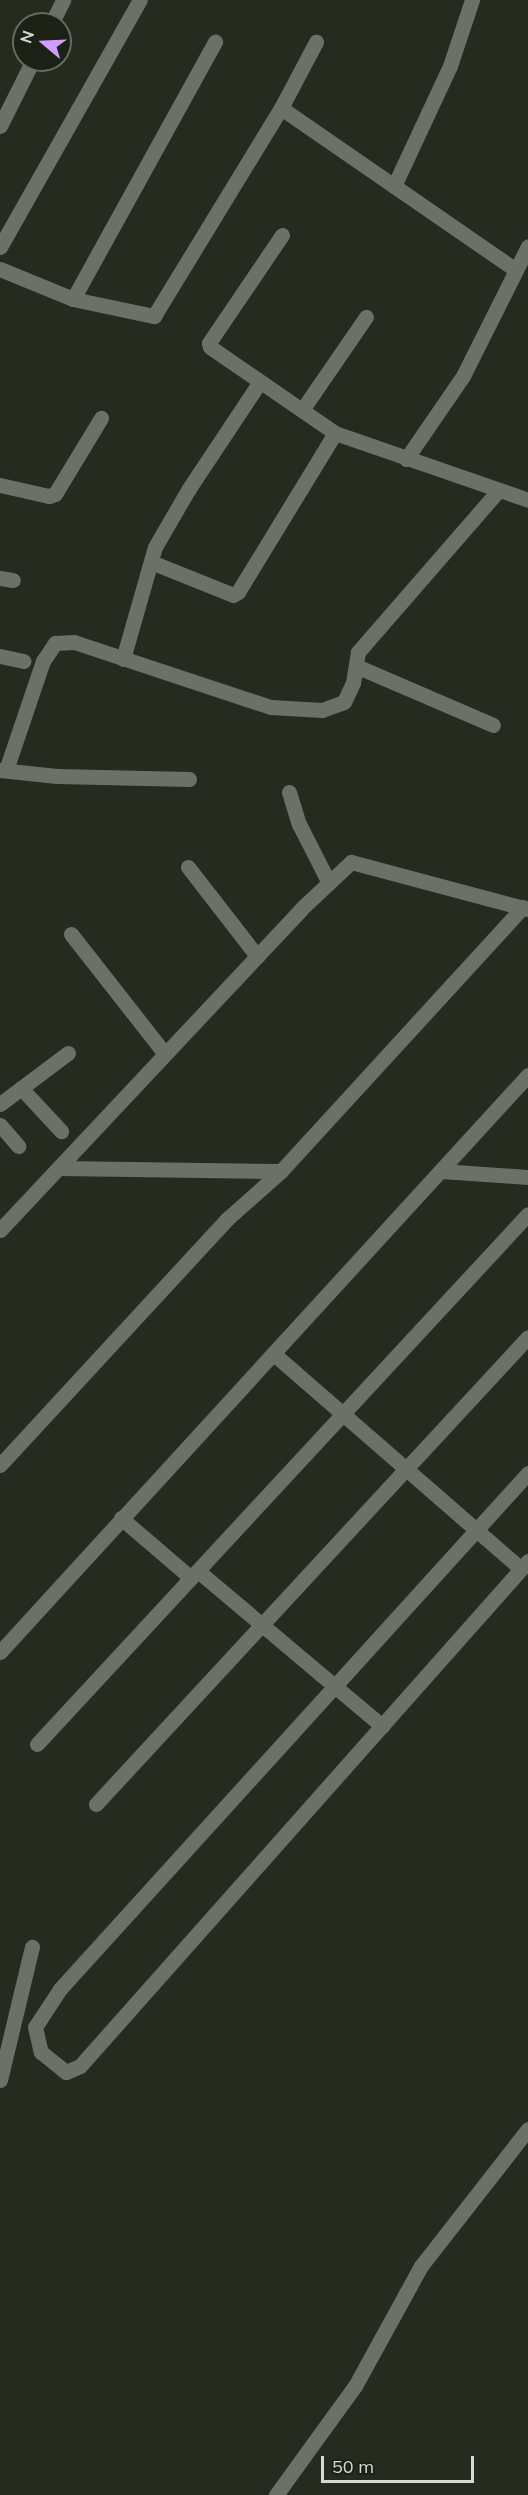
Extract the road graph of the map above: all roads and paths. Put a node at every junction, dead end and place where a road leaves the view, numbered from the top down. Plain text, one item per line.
1 (140, 0) edge
2 (472, 0) edge
3 (215, 42) dead end
4 (316, 42) dead end
5 (27, 72) edge
6 (281, 108) junction
7 (0, 126) edge
8 (394, 186) junction
9 (282, 235) dead end
10 (528, 246) edge
11 (0, 247) edge
12 (0, 269) edge
13 (516, 270) junction
14 (73, 299) junction
15 (366, 317) dead end
16 (259, 382) junction
17 (302, 410) junction
18 (101, 418) dead end
19 (335, 433) junction
20 (406, 459) junction
21 (0, 485) edge
22 (499, 490) junction
23 (528, 500) edge
24 (151, 562) junction
25 (0, 656) edge
26 (123, 659) junction
27 (23, 661) dead end
28 (356, 666) junction
29 (493, 725) dead end
30 (3, 770) edge
31 (189, 780) dead end
32 (289, 792) dead end
33 (188, 867) dead end
34 (327, 881) junction
35 (526, 908) edge
36 (71, 934) dead end
37 (257, 957) junction
38 (68, 1053) dead end
39 (165, 1054) junction
40 (528, 1075) edge
41 (21, 1088) junction
42 (0, 1104) edge
43 (0, 1125) edge
44 (61, 1131) dead end
45 (18, 1146) dead end
46 (59, 1168) junction
47 (281, 1171) junction
48 (441, 1171) junction
49 (528, 1177) edge
50 (528, 1214) edge
51 (0, 1230) edge
52 (528, 1336) edge
53 (275, 1355) junction
54 (343, 1414) junction
55 (0, 1465) edge
56 (406, 1469) junction
57 (528, 1473) edge
58 (121, 1518) junction
59 (477, 1530) junction
60 (524, 1565) edge
61 (194, 1574) junction
62 (262, 1624) junction
63 (0, 1652) edge
64 (336, 1685) junction
65 (382, 1726) junction
66 (37, 1744) dead end
67 (96, 1804) dead end
68 (32, 1947) dead end
69 (0, 2080) edge
70 (528, 2129) edge
71 (276, 2495) edge

1 - 11 street
2 - 8 street
3 - 14 street
4 - 6 street
5 - 7 street
6 - 8 street
6 - 14 street
8 - 13 street
9 - 16 street
10 - 13 street
12 - 14 street
13 - 20 street
15 - 17 street
16 - 17 street
16 - 24 street
17 - 19 street
18 - 21 street
19 - 20 street
19 - 24 street
20 - 22 street
22 - 23 street
22 - 28 street
24 - 26 street
25 - 27 street
26 - 28 street
26 - 30 street
28 - 29 street
30 - 31 street
32 - 34 street
33 - 37 street
34 - 35 street
34 - 37 street
35 - 47 street
36 - 39 street
37 - 39 street
38 - 41 street
39 - 46 street
40 - 48 street
41 - 42 street
41 - 44 street
43 - 45 street
46 - 47 street
46 - 51 street
47 - 55 street
48 - 49 street
48 - 53 street
50 - 54 street
52 - 56 street
53 - 54 street
53 - 58 street
54 - 56 street
54 - 61 street
56 - 59 street
56 - 62 street
57 - 59 street
58 - 61 street
58 - 63 street
59 - 60 street
59 - 64 street
60 - 65 street
61 - 62 street
61 - 66 street
62 - 64 street
62 - 67 street
64 - 65 street
64 - 65 street
68 - 69 street
70 - 71 street

